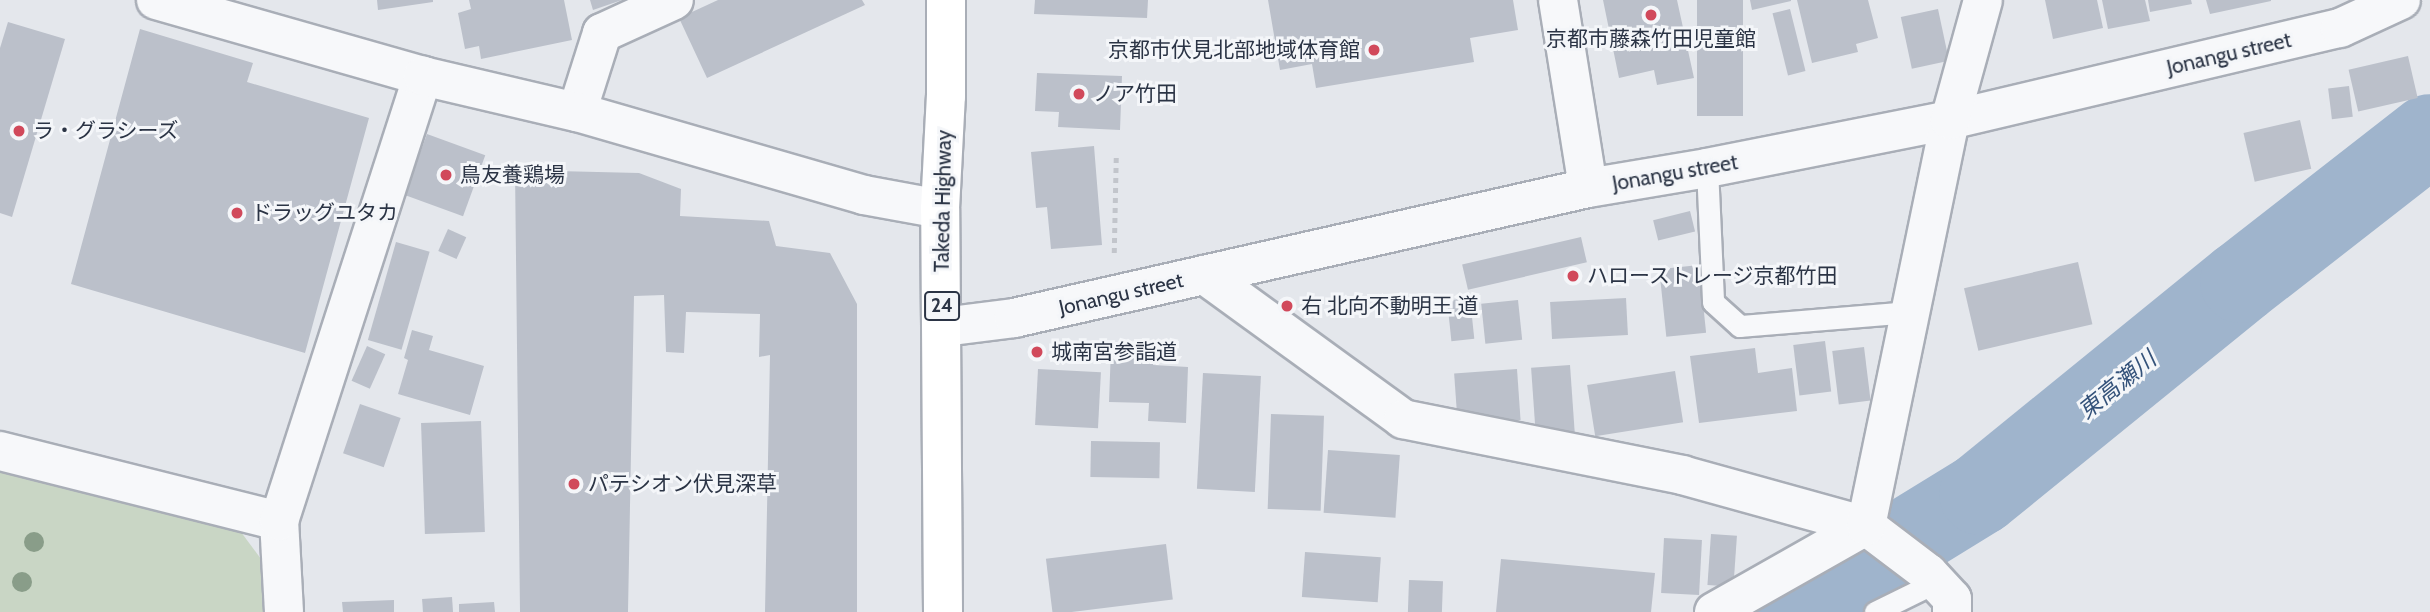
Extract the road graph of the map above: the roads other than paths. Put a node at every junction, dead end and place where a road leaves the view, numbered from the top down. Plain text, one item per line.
1 (156, 0) edge
2 (674, 0) edge
3 (946, 0) edge
4 (1558, 0) edge
5 (1983, 0) edge
6 (2401, 0) edge
7 (423, 76) junction
8 (577, 112) junction
9 (1950, 120) junction
10 (1707, 168) junction
11 (1588, 188) junction
12 (940, 209) junction
13 (1205, 275) junction
14 (1911, 312) junction
15 (943, 327) junction
16 (0, 451) edge
17 (279, 521) junction
18 (1870, 528) junction
19 (1939, 589) edge
20 (284, 612) edge
21 (943, 612) edge
22 (1714, 612) edge
23 (1875, 612) edge

1 - 7 street
2 - 8 street
3 - 12 highway, Takeda Highway / 24
4 - 11 street
5 - 9 street
6 - 9 street, Jonangu street
7 - 8 street
7 - 17 street
8 - 12 street
9 - 10 street, Jonangu street
9 - 14 street
10 - 11 street, Jonangu street
10 - 14 lane
11 - 13 street, Jonangu street
12 - 15 highway, Takeda Highway / 24
13 - 15 street, Jonangu street
13 - 18 street
14 - 18 street
15 - 21 highway, Takeda Highway / 24
16 - 17 street
17 - 20 street
18 - 19 street
18 - 22 street
19 - 23 lane

